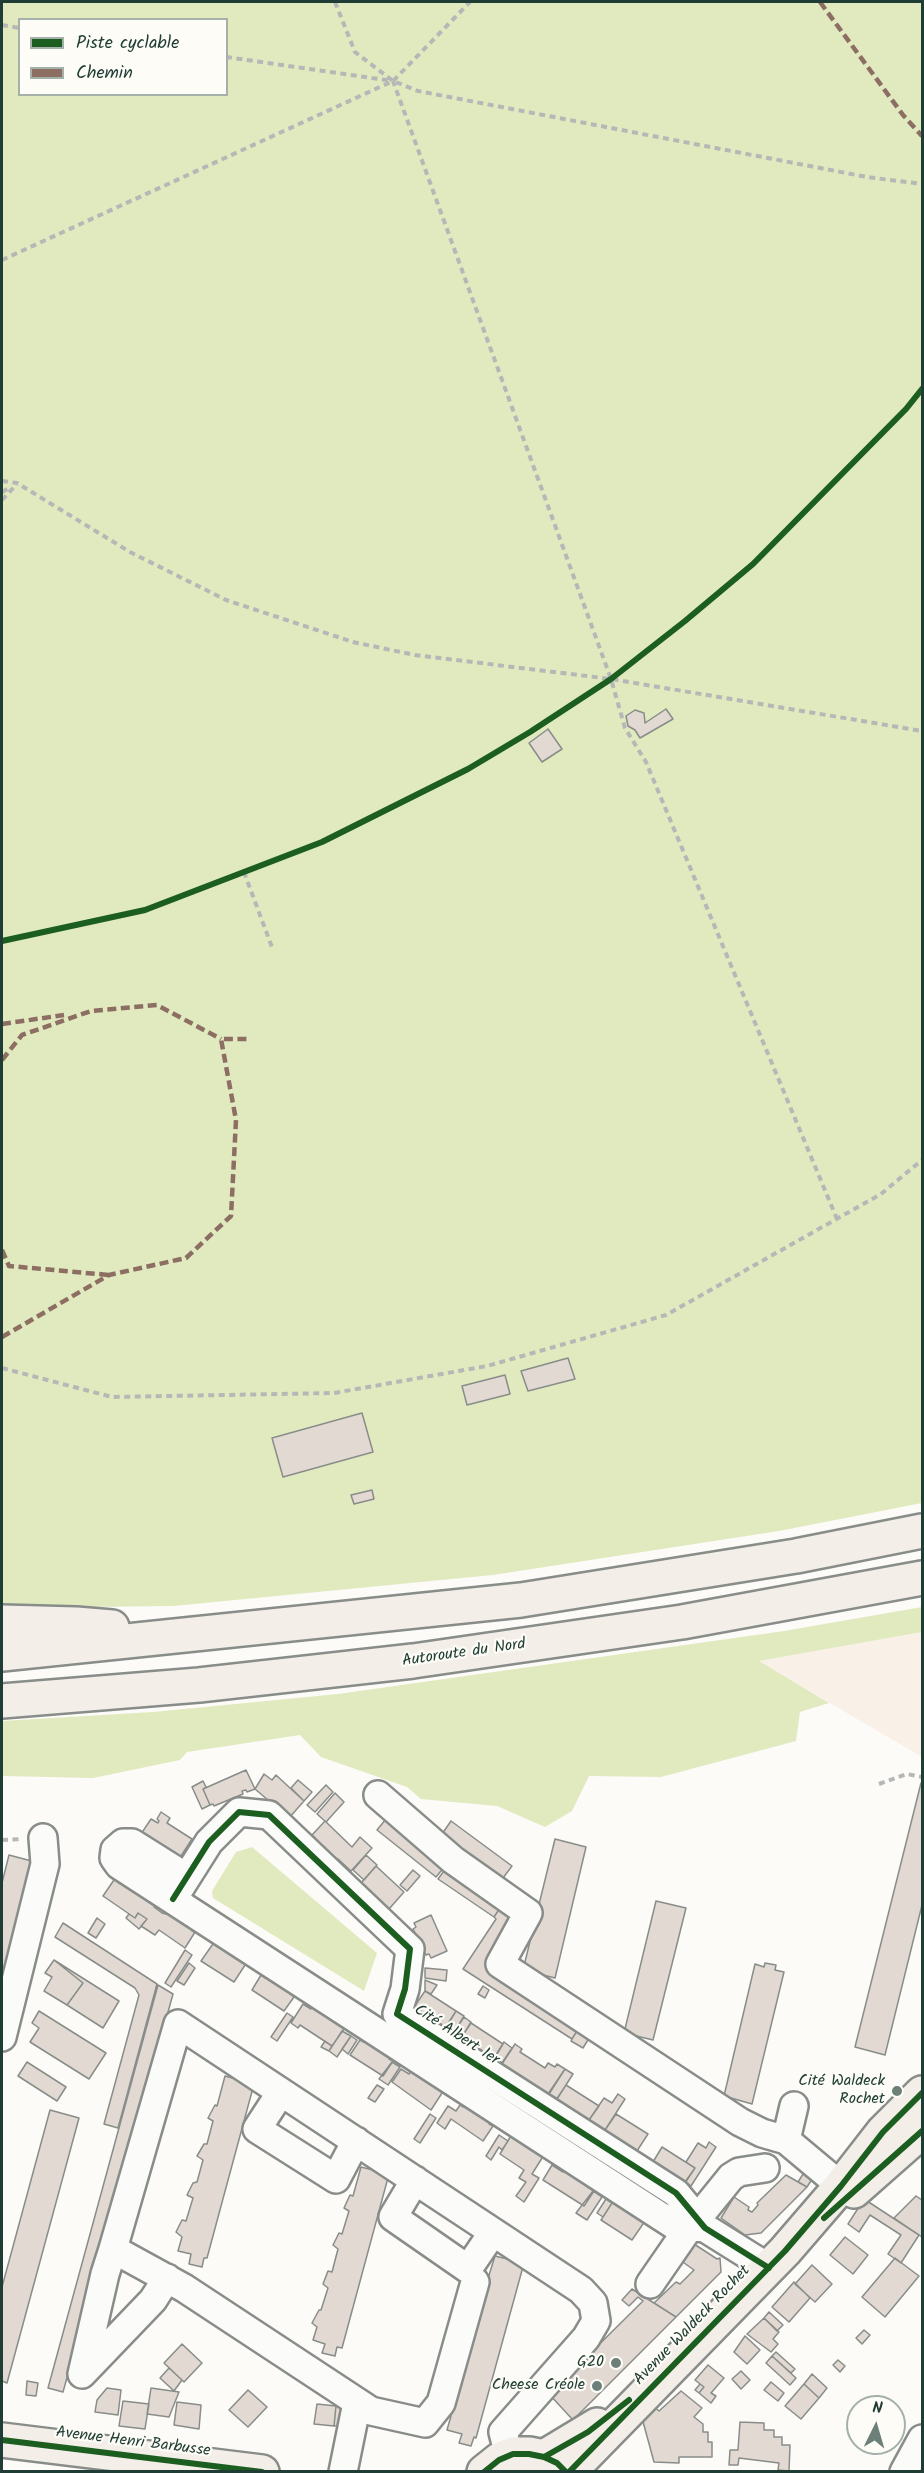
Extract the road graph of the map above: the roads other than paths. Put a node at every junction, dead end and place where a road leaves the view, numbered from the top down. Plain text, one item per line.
1 (922, 1531) edge
2 (922, 1578) edge
3 (2, 1622) edge
4 (186, 1634) junction
5 (2, 1653) edge
6 (2, 1701) edge
7 (378, 1795) dead end
8 (43, 1838) dead end
9 (397, 2013) junction
10 (370, 2027) junction
11 (2, 2037) edge
12 (281, 2092) junction
13 (922, 2093) edge
14 (794, 2106) dead end
15 (922, 2131) edge
16 (786, 2140) junction
17 (356, 2141) junction
18 (765, 2168) dead end
19 (415, 2180) junction
20 (841, 2186) junction
21 (698, 2224) junction
22 (493, 2232) junction
23 (114, 2249) junction
24 (777, 2259) junction
25 (167, 2278) junction
26 (475, 2282) dead end
27 (650, 2284) dead end
28 (357, 2403) junction
29 (922, 2439) edge
30 (2, 2440) edge
31 (497, 2464) edge
32 (560, 2467) edge
33 (262, 2472) edge
34 (344, 2472) edge
35 (904, 2472) edge

1 - 4 main road
2 - 6 main road, Autoroute du Nord
3 - 4 main road
4 - 5 main road
7 - 16 street
8 - 11 street
9 - 10 street, Cité Albert 1er
9 - 10 street, Cité Albert 1er
9 - 21 street, Cité Albert 1er
10 - 21 street, Cité Albert 1er
12 - 17 street
12 - 17 street
12 - 23 street
13 - 20 main road, Avenue Waldeck Rochet
14 - 16 street
15 - 24 main road, Avenue Waldeck Rochet
16 - 20 street
17 - 19 street
18 - 21 street
19 - 22 street
19 - 22 street
20 - 24 main road, Avenue Waldeck Rochet
21 - 24 street, Cité Albert 1er
21 - 27 street
22 - 31 street
23 - 25 street
23 - 25 street
24 - 32 main road, Avenue Waldeck Rochet
25 - 28 street
26 - 28 street
28 - 34 street
29 - 35 street
30 - 33 main road, Avenue Henri Barbusse
31 - 32 main road

